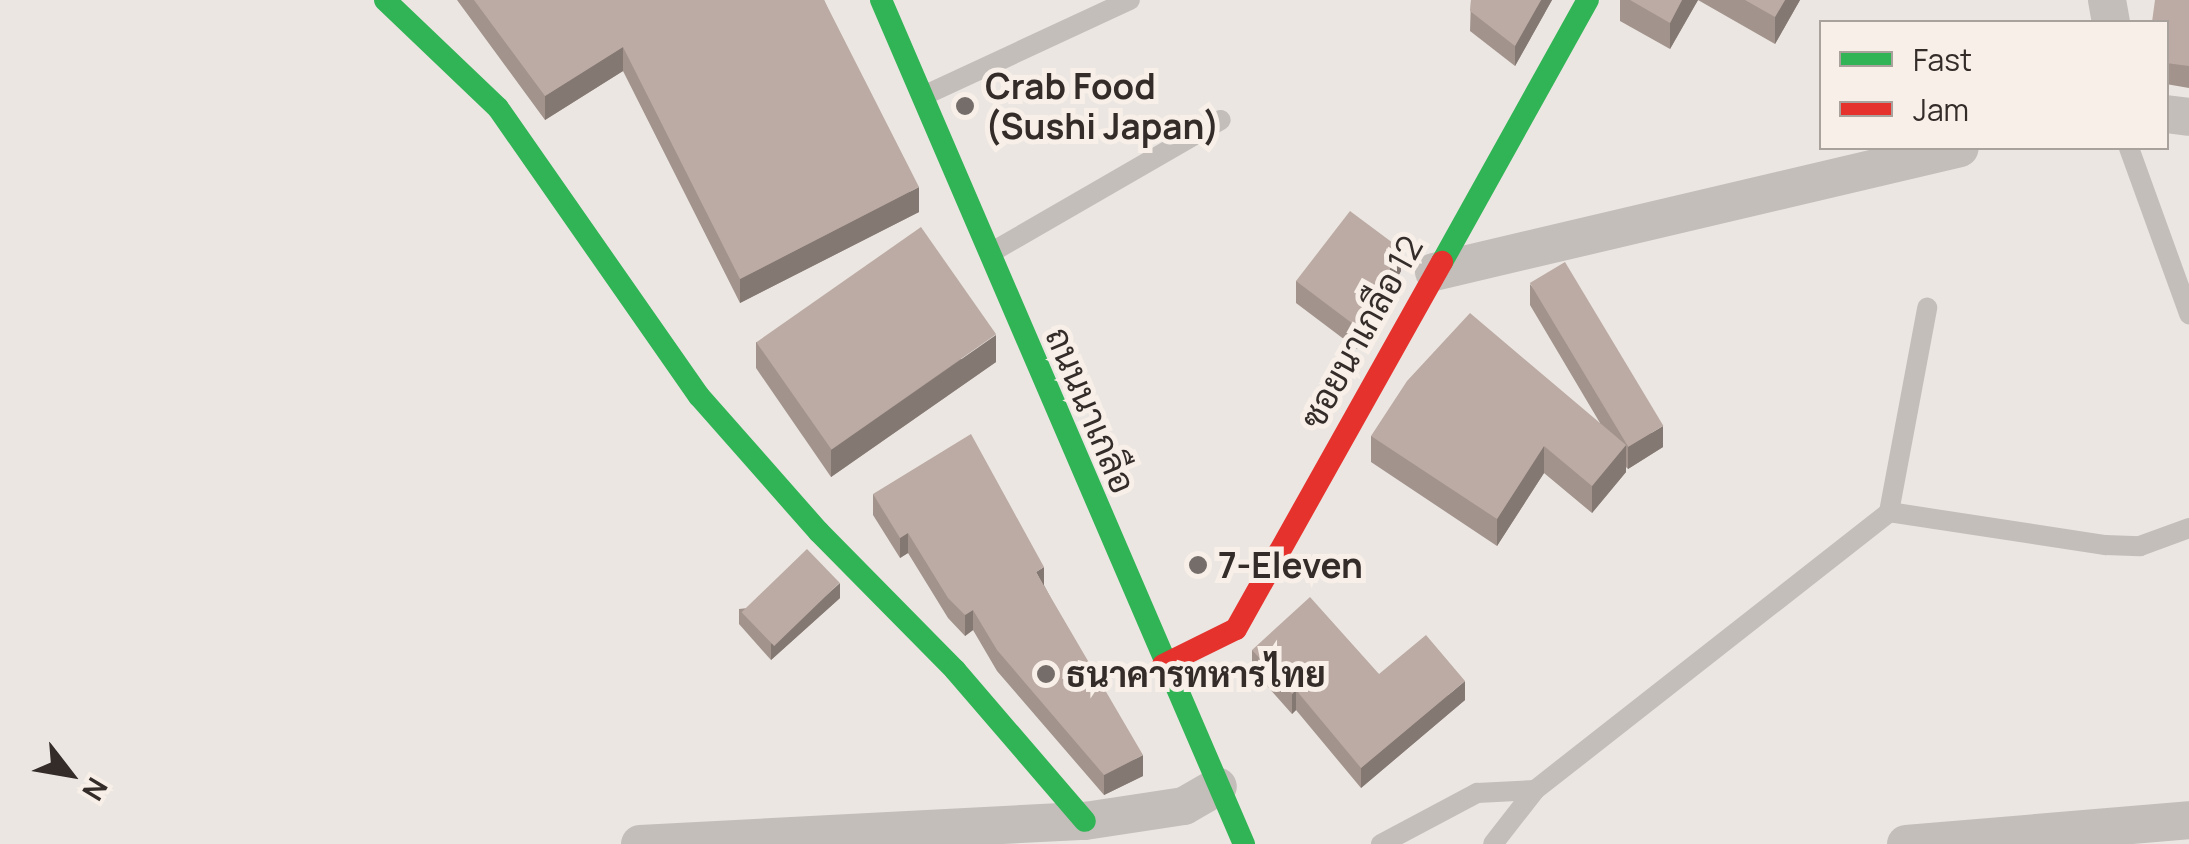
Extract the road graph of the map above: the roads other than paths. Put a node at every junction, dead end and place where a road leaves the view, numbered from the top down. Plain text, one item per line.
1 (386, 0) edge
2 (881, 0) edge
3 (1130, 0) edge
4 (1588, 0) edge
5 (922, 97) junction
6 (1221, 120) dead end
7 (1952, 150) edge
8 (2130, 150) edge
9 (986, 256) junction
10 (1434, 272) junction
11 (1928, 308) dead end
12 (2189, 314) edge
13 (1889, 512) junction
14 (2189, 528) edge
15 (1163, 665) junction
16 (1218, 786) junction
17 (1534, 790) junction
18 (2189, 820) edge
19 (1085, 821) junction
20 (716, 842) edge
21 (640, 844) edge
22 (1244, 844) edge
23 (1381, 844) edge
24 (1493, 844) edge
25 (1906, 844) edge

1 - 19 street
2 - 5 street, ถนนนาเกลือ
3 - 5 lane
4 - 10 street, ซอยนาเกลือ 12
5 - 9 street, ถนนนาเกลือ
6 - 9 lane
7 - 10 street
8 - 12 lane
9 - 15 street, ถนนนาเกลือ
10 - 15 street, ซอยนาเกลือ 12
11 - 13 lane
13 - 14 lane
13 - 17 lane
15 - 16 street, ถนนนาเกลือ
16 - 19 street
16 - 22 street, ถนนนาเกลือ
17 - 23 lane
17 - 24 lane
18 - 25 street
19 - 20 street
20 - 21 street

